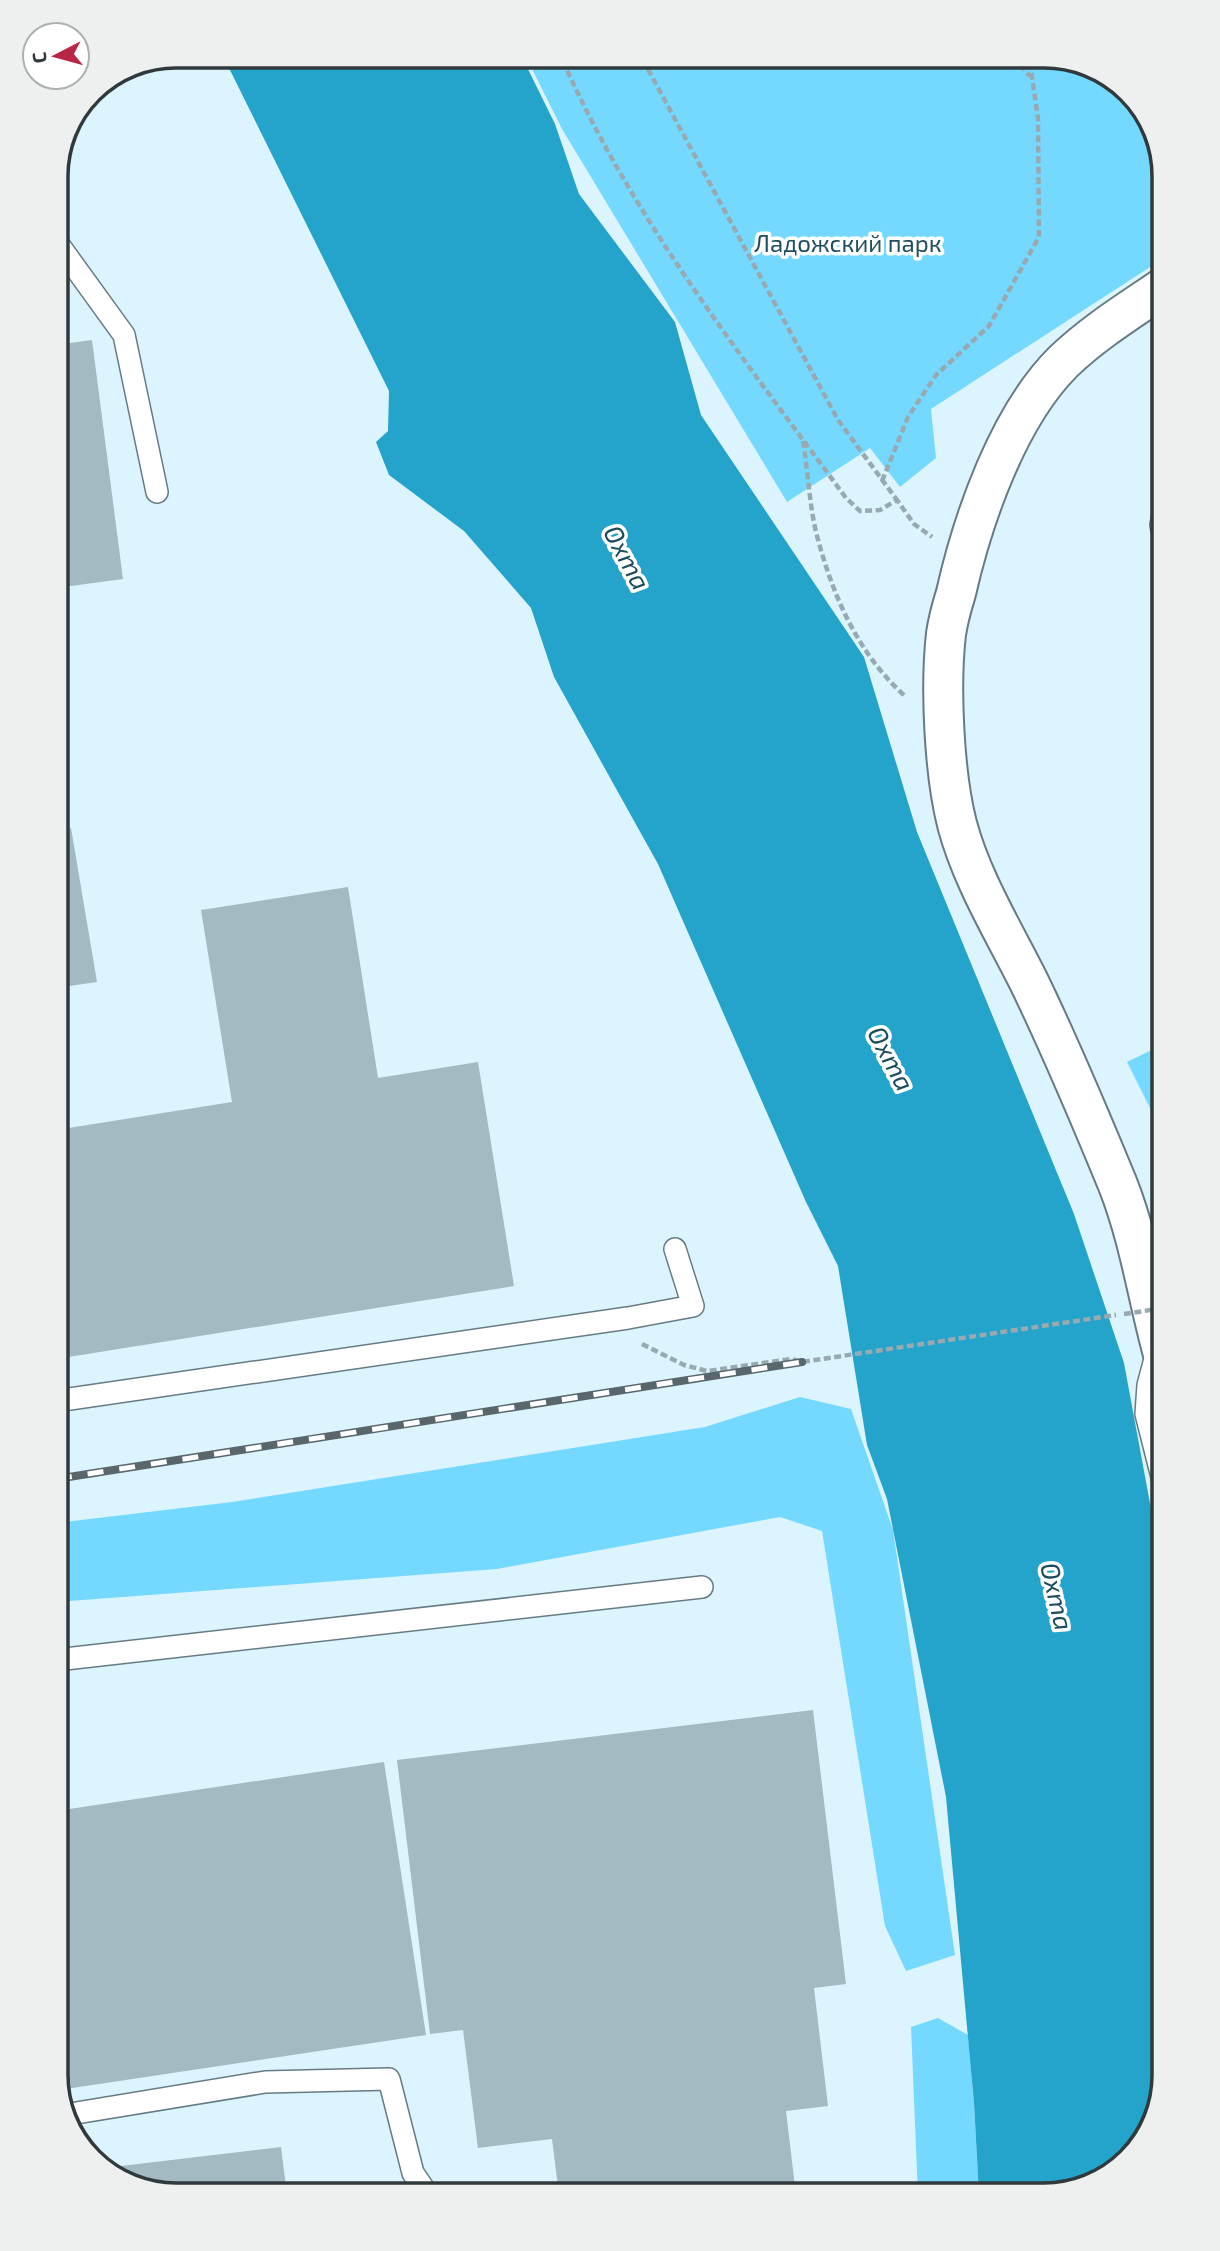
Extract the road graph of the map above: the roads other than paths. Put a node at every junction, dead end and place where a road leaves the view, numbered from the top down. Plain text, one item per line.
1 (68, 257) edge
2 (1152, 295) edge
3 (157, 492) dead end
4 (675, 1249) dead end
5 (1152, 1297) edge
6 (1152, 1371) edge
7 (68, 1399) edge
8 (1152, 1438) edge
9 (702, 1587) dead end
10 (68, 1659) edge
11 (75, 2113) edge
12 (420, 2183) edge

1 - 3 lane
2 - 5 street
4 - 7 lane
6 - 8 lane
9 - 10 lane
11 - 12 lane

